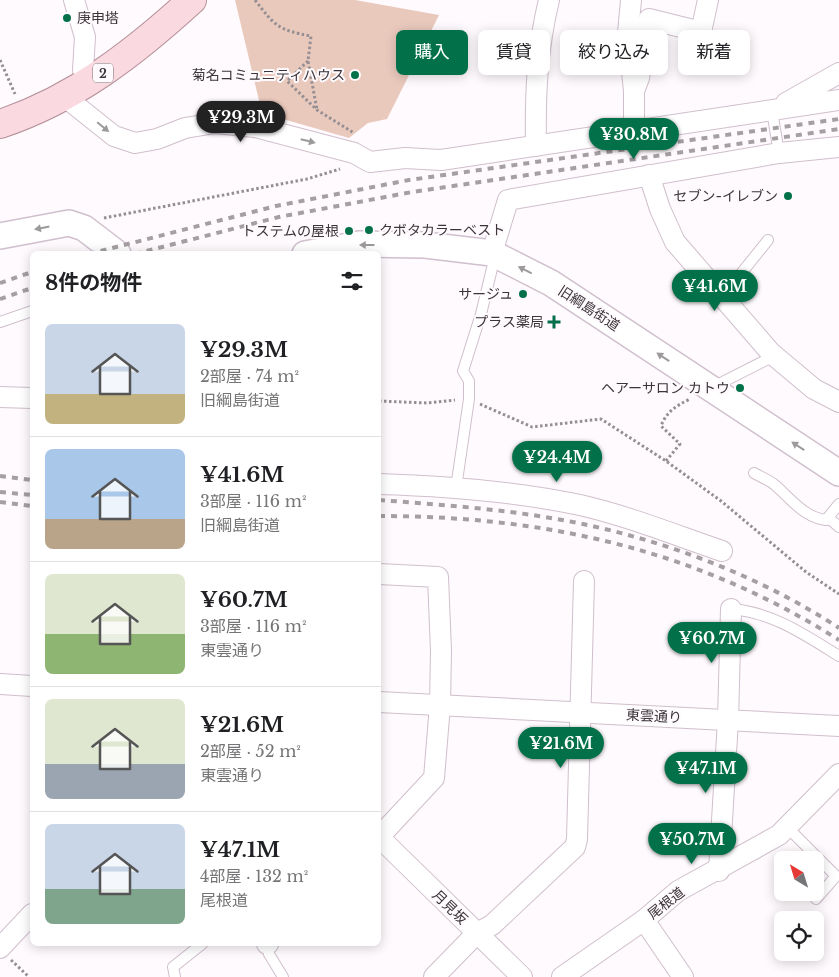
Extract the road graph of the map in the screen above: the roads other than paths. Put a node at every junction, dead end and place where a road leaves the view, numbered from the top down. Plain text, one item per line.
1 (74, 0) edge
2 (192, 0) edge
3 (548, 0) edge
4 (631, 0) edge
5 (708, 0) edge
6 (839, 73) edge
7 (90, 82) junction
8 (634, 91) junction
9 (65, 97) junction
10 (839, 100) edge
11 (772, 110) junction
12 (0, 124) edge
13 (634, 131) junction
14 (536, 146) junction
15 (839, 147) edge
16 (779, 153) junction
17 (649, 175) junction
18 (0, 236) edge
19 (768, 240) dead end
20 (114, 251) edge
21 (321, 251) edge
22 (494, 254) junction
23 (724, 296) junction
24 (30, 312) edge
25 (0, 322) edge
26 (774, 356) junction
27 (710, 388) junction
28 (0, 397) edge
29 (30, 398) edge
30 (839, 402) edge
31 (754, 473) dead end
32 (839, 473) edge
33 (381, 484) edge
34 (456, 488) junction
35 (839, 504) edge
36 (826, 520) junction
37 (839, 527) edge
38 (722, 551) dead end
39 (381, 574) edge
40 (584, 581) dead end
41 (731, 609) joint
42 (839, 656) edge
43 (0, 684) edge
44 (30, 686) edge
45 (381, 702) edge
46 (440, 705) junction
47 (579, 712) junction
48 (728, 720) junction
49 (839, 726) edge
50 (839, 774) edge
51 (787, 827) junction
52 (381, 835) edge
53 (381, 839) edge
54 (811, 851) edge
55 (824, 864) edge
56 (719, 871) junction
57 (824, 889) edge
58 (30, 917) edge
59 (644, 920) junction
60 (477, 933) junction
61 (199, 946) edge
62 (268, 946) edge
63 (4, 952) edge
64 (175, 977) edge
65 (284, 977) edge
66 (434, 977) edge
67 (522, 977) edge
68 (562, 977) edge
69 (683, 977) edge

1 - 7 street
2 - 7 main road, 2
3 - 14 street
4 - 8 street
5 - 8 street
6 - 11 street
7 - 9 main road, 2
8 - 13 street
9 - 12 main road, 2
9 -> 14 street
10 - 11 street
11 - 13 street
11 - 16 lane
13 - 14 street
15 - 16 street
16 - 17 street
17 - 22 street
17 - 23 street
20 -> 18 street
19 - 23 lane
22 -> 21 street, 旧綱島街道
27 -> 22 street, 旧綱島街道
22 - 34 lane
23 - 26 street
24 - 25 lane
26 - 27 lane
26 - 30 street
32 -> 27 street, 旧綱島街道
28 - 29 street
31 - 36 lane
33 - 34 street
34 - 38 street
35 - 36 lane
36 - 37 lane
39 - 46 street
40 - 47 street
41 - 42 lane
41 - 48 street
43 - 44 street
45 - 46 street, 東雲通り
46 - 47 street, 東雲通り
46 - 52 street
47 - 48 street, 東雲通り
47 - 60 street
48 - 49 street, 東雲通り
48 - 56 street
50 - 51 street, 尾根道
51 - 54 lane
51 - 56 street, 尾根道
53 - 60 street, 月見坂
55 - 57 lane
56 - 59 street, 尾根道
58 - 63 street
59 - 68 street, 尾根道
59 - 69 street
60 - 66 street
60 - 67 street, 月見坂
61 - 64 lane
62 - 65 lane

